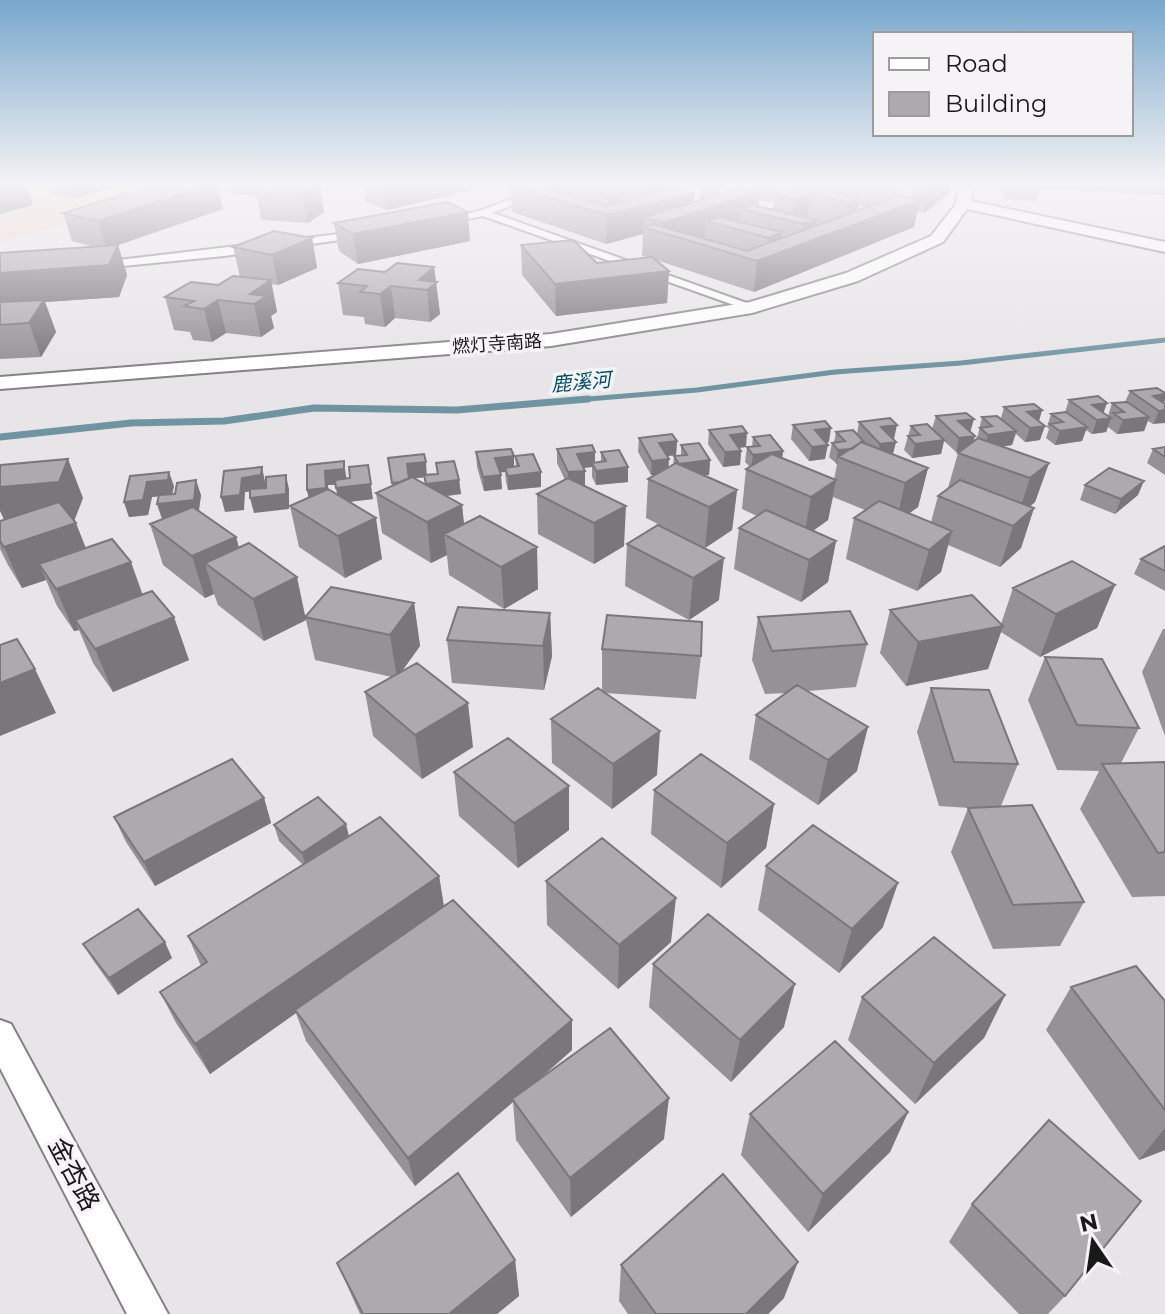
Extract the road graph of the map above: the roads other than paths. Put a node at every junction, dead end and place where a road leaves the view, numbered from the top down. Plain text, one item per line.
1 (281, 245) edge
2 (576, 245) edge
3 (923, 245) edge
4 (84, 266) edge
5 (752, 307) junction
6 (0, 383) edge
7 (0, 1035) edge
8 (148, 1314) edge

1 - 4 street
2 - 5 street
3 - 5 street, 燃灯寺南路
5 - 6 street, 燃灯寺南路
7 - 8 street, 金杏路

